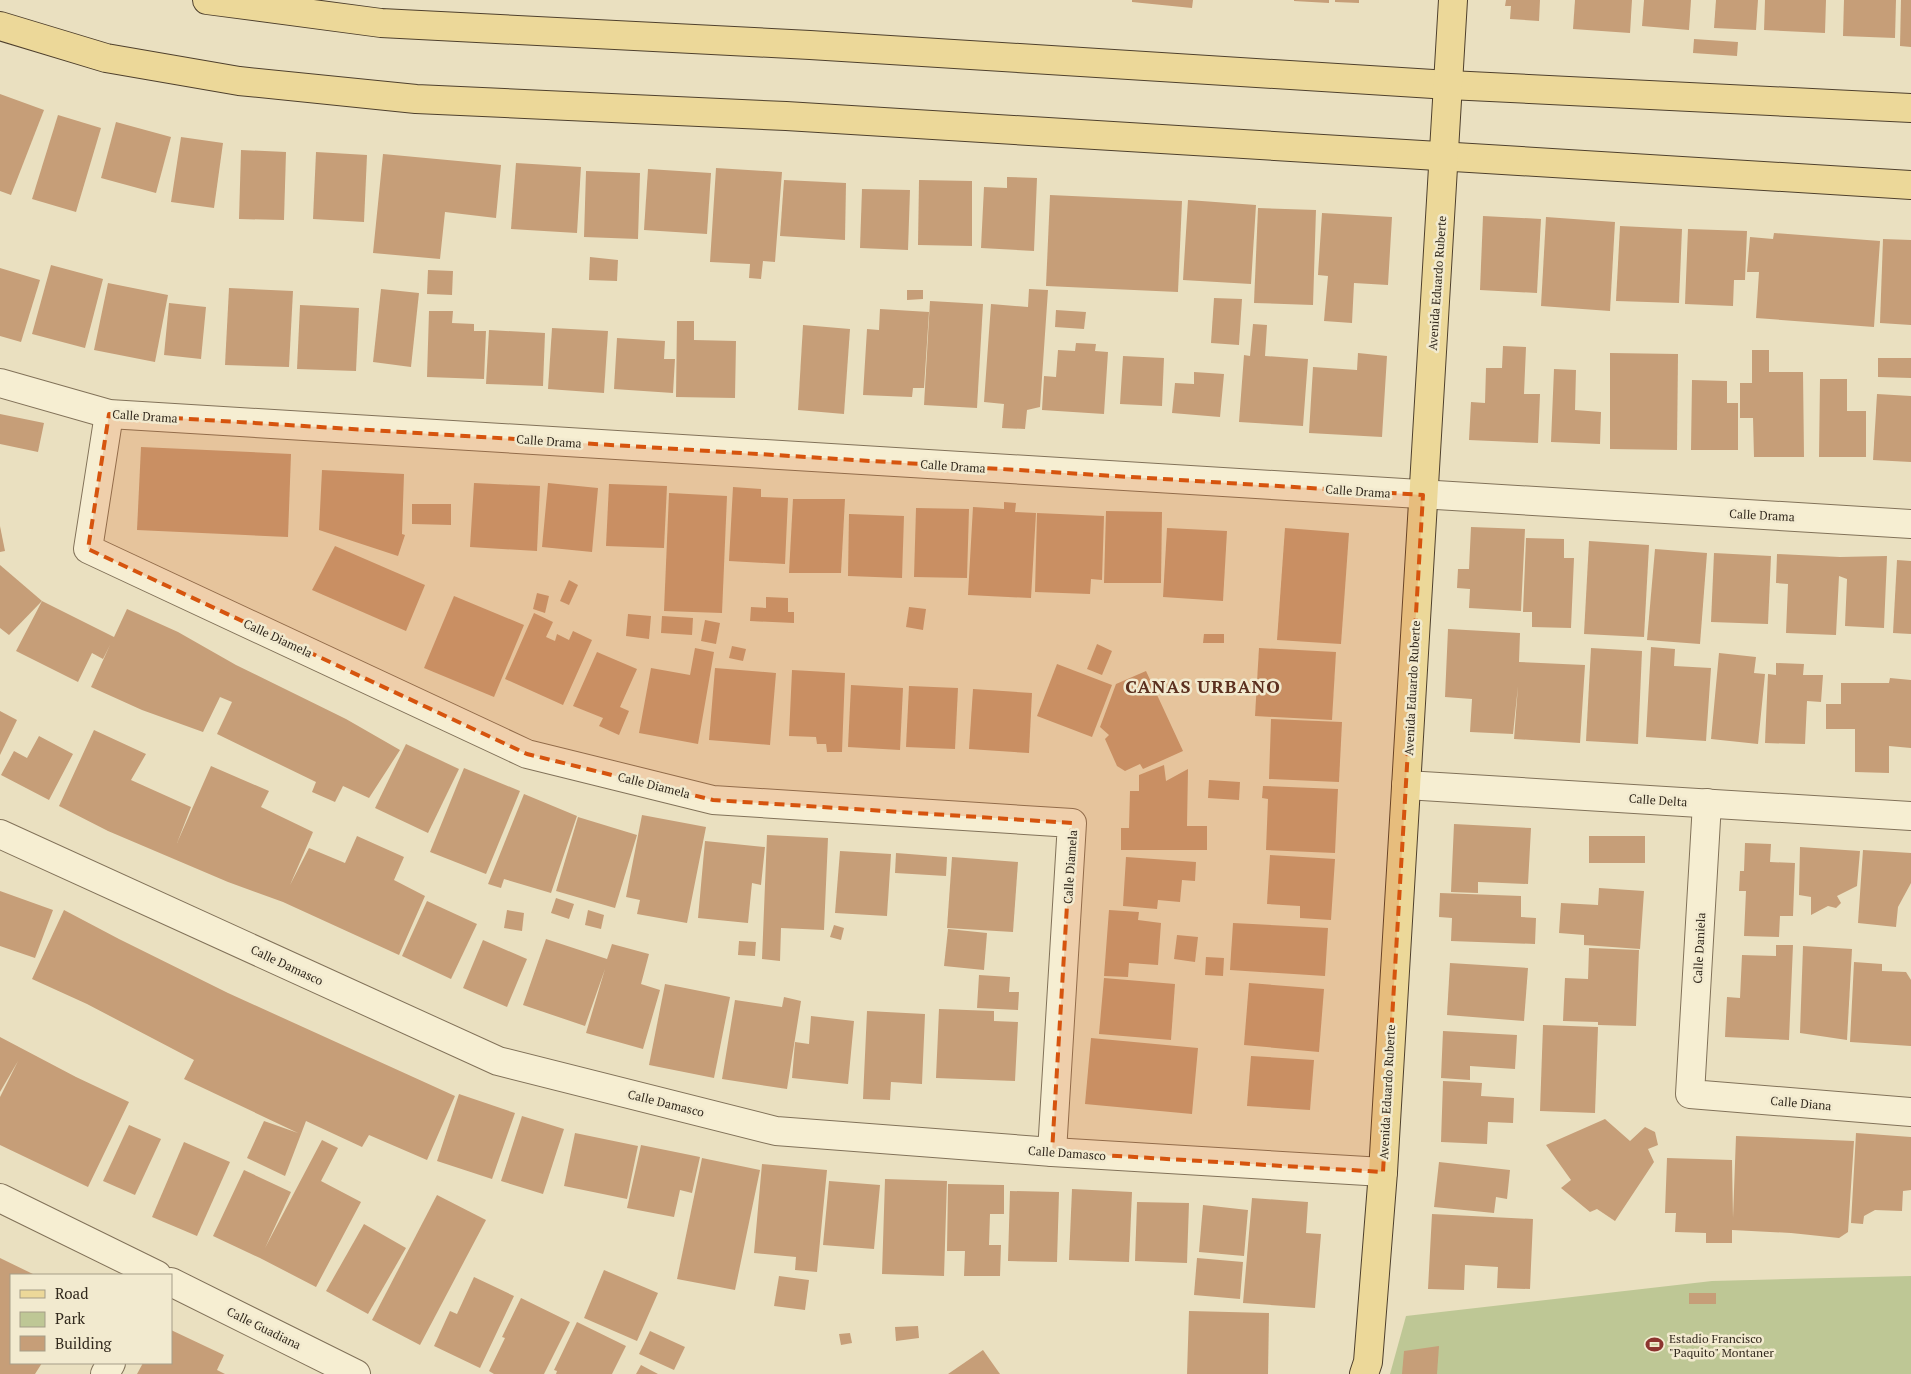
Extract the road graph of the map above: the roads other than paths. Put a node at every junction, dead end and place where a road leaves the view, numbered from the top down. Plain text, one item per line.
1 (207, 0) edge
2 (1453, 0) edge
3 (0, 26) edge
4 (1449, 85) junction
5 (1911, 108) edge
6 (1445, 158) junction
7 (1911, 185) edge
8 (0, 383) edge
9 (109, 414) junction
10 (1424, 495) junction
11 (1911, 524) edge
12 (1406, 785) junction
13 (1707, 803) junction
14 (1911, 816) edge
15 (0, 834) edge
16 (1690, 1094) joint
17 (1911, 1112) edge
18 (1052, 1152) junction
19 (1383, 1172) junction
20 (0, 1198) edge
21 (153, 1274) edge
22 (172, 1283) edge
23 (356, 1374) edge
24 (1364, 1374) edge

1 - 4 main road
2 - 4 main road, Avenida Eduardo Ruberte
3 - 6 main road
4 - 5 main road
4 - 6 main road, Avenida Eduardo Ruberte
6 - 7 main road
6 - 10 main road, Avenida Eduardo Ruberte
8 - 9 street, Calle Drama
9 - 10 street, Calle Drama
9 - 18 street, Calle Diamela
10 - 11 street, Calle Drama
10 - 12 main road, Avenida Eduardo Ruberte
12 - 13 street, Calle Delta
12 - 19 main road, Avenida Eduardo Ruberte
13 - 14 street, Calle Delta
13 - 16 street, Calle Daniela
15 - 18 street, Calle Damasco
16 - 17 street, Calle Diana
18 - 19 street, Calle Damasco
19 - 24 main road, Avenida Eduardo Ruberte
20 - 21 street, Calle Guadiana
22 - 23 street, Calle Guadiana

